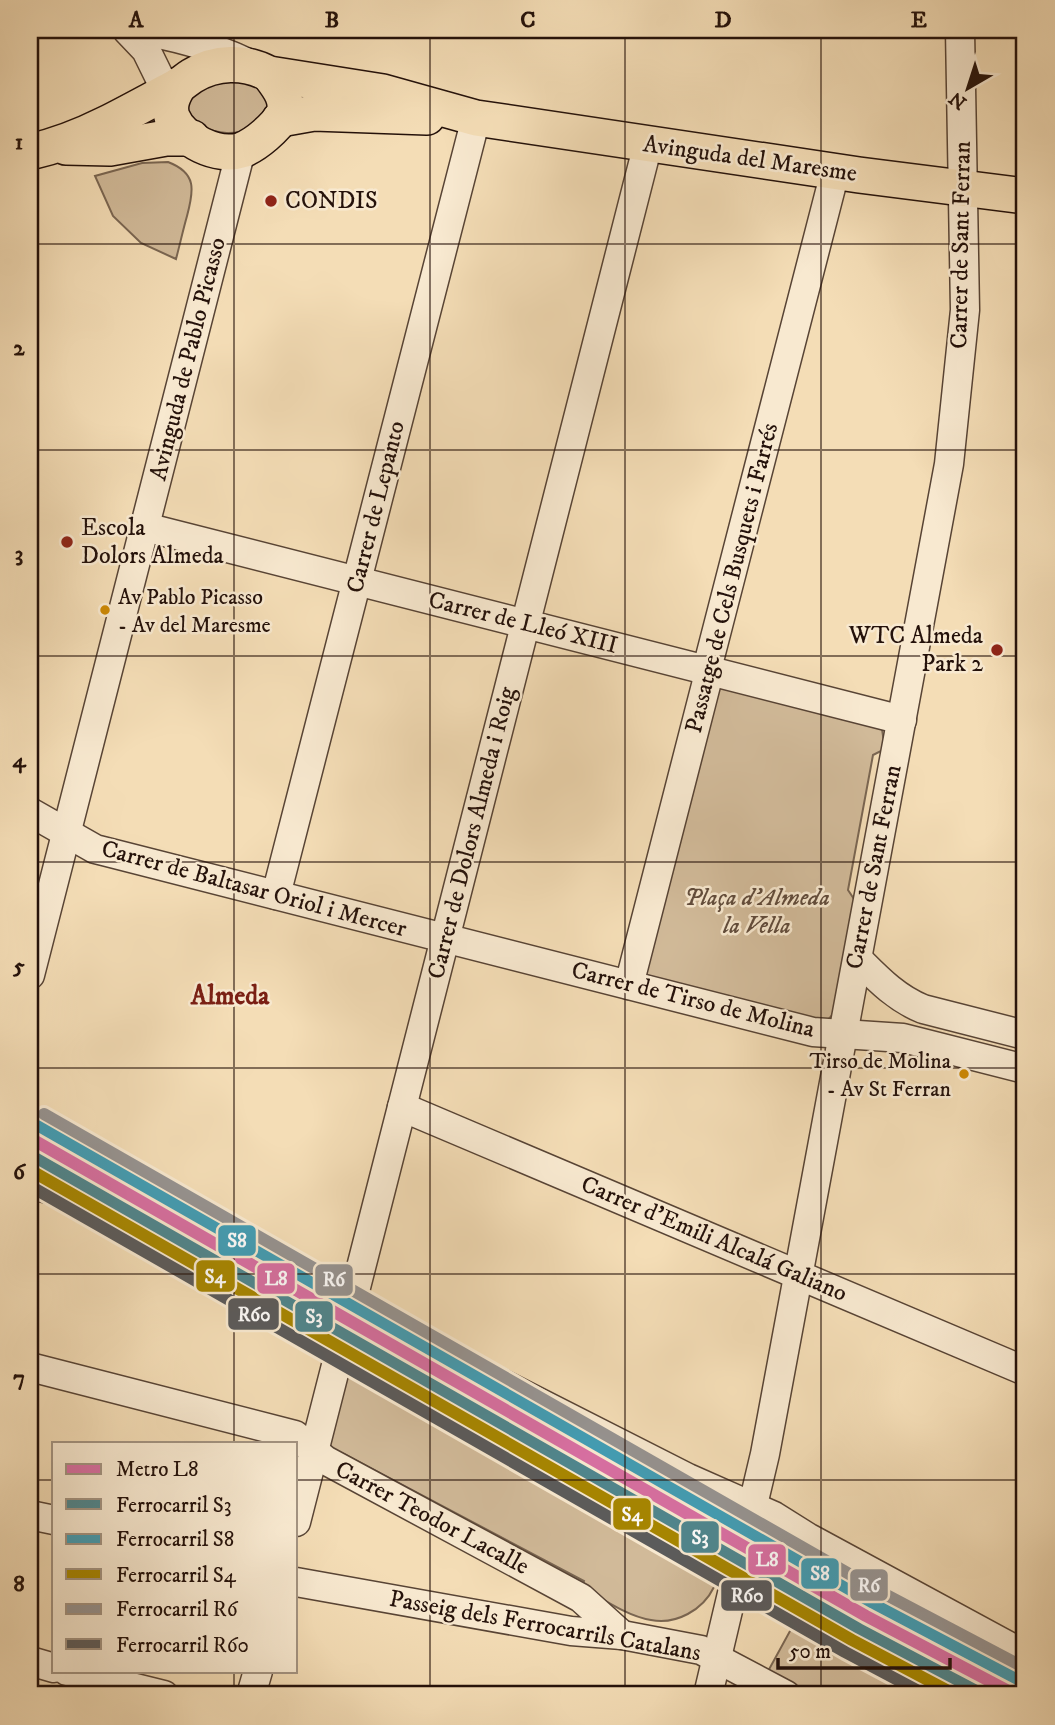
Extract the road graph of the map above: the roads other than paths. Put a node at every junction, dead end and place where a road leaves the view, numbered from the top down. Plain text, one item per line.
1 (127, 30) edge
2 (133, 30) edge
3 (960, 30) edge
4 (262, 70) junction
5 (172, 92) junction
6 (476, 118) junction
7 (281, 119) junction
8 (192, 138) junction
9 (649, 144) junction
10 (41, 149) edge
11 (241, 150) junction
12 (835, 172) junction
13 (963, 188) junction
14 (1025, 196) edge
15 (145, 527) junction
16 (357, 581) junction
17 (526, 624) junction
18 (708, 670) junction
19 (902, 720) junction
20 (30, 812) edge
21 (66, 833) junction
22 (276, 895) junction
23 (445, 939) junction
24 (858, 959) junction
25 (30, 975) edge
26 (629, 985) junction
27 (842, 1034) junction
28 (1025, 1035) edge
29 (1025, 1069) edge
30 (402, 1107) junction
31 (30, 1184) edge
32 (798, 1274) junction
33 (348, 1318) junction
34 (30, 1367) edge
35 (1025, 1371) edge
36 (314, 1451) junction
37 (752, 1507) junction
38 (298, 1514) edge
39 (30, 1515) edge
40 (52, 1520) edge
41 (298, 1583) edge
42 (622, 1635) junction
43 (1025, 1655) edge
44 (716, 1658) junction
45 (30, 1661) edge
46 (52, 1667) edge
47 (71, 1672) edge
48 (258, 1672) edge
49 (164, 1695) edge
50 (251, 1695) edge
51 (708, 1695) edge
52 (786, 1695) edge

1 - 5 street
2 - 4 street
3 - 13 street, Carrer de Sant Ferran
4 - 5 main road
4 - 6 main road
4 - 7 main road
5 - 8 main road
5 - 10 main road
6 - 7 main road
6 - 9 main road, Avinguda del Maresme
6 - 16 street, Carrer de Lepanto
7 - 11 main road
8 - 10 main road
8 - 11 main road
9 - 12 main road, Avinguda del Maresme
9 - 17 street, Carrer de Dolors Almeda i Roig
11 - 15 street, Avinguda de Pablo Picasso
12 - 13 main road, Avinguda del Maresme
12 - 18 street, Passatge de Cels Busquets i Farrés
13 - 14 main road, Avinguda del Maresme
13 - 19 street, Carrer de Sant Ferran
15 - 16 street, Carrer de Lleó XIII
15 - 21 street, Avinguda de Pablo Picasso
16 - 17 street, Carrer de Lleó XIII
16 - 22 street, Carrer de Lepanto
17 - 18 street, Carrer de Lleó XIII
17 - 23 street, Carrer de Dolors Almeda i Roig
18 - 19 street, Carrer de Lleó XIII
18 - 26 street, Passatge de Cels Busquets i Farrés
19 - 24 street, Carrer de Sant Ferran
20 - 21 street, Carrer de Baltasar Oriol i Mercer
21 - 22 street, Carrer de Baltasar Oriol i Mercer
21 - 25 street, Avinguda de Pablo Picasso
22 - 23 street, Carrer de Baltasar Oriol i Mercer
23 - 26 street, Carrer de Tirso de Molina
23 - 30 street, Carrer de Dolors Almeda i Roig
24 - 27 street, Carrer de Sant Ferran
24 - 28 street
26 - 27 street, Carrer de Tirso de Molina
27 - 29 street, Carrer de Tirso de Molina
27 - 32 street, Carrer de Sant Ferran
30 - 32 street, Carrer d'Emili Alcalá Galiano
30 - 33 street, Carrer de Dolors Almeda i Roig
31 - 33 street
32 - 35 street, Carrer d'Emili Alcalá Galiano
32 - 37 street, Carrer de Sant Ferran
33 - 36 street, Carrer de Dolors Almeda i Roig
33 - 37 street
34 - 36 street, Carrer Teodor Lacalle
36 - 38 street, Carrer de Dolors Almeda i Roig
36 - 42 street, Carrer Teodor Lacalle
37 - 43 street
37 - 44 street, Carrer de Sant Ferran
39 - 40 street
41 - 42 street, Passeig dels Ferrocarrils Catalans
42 - 44 street, Passeig dels Ferrocarrils Catalans
44 - 51 street, Carrer de Sant Ferran
44 - 52 street, Passeig dels Ferrocarrils Catalans
45 - 46 street
47 - 49 street
48 - 50 street

